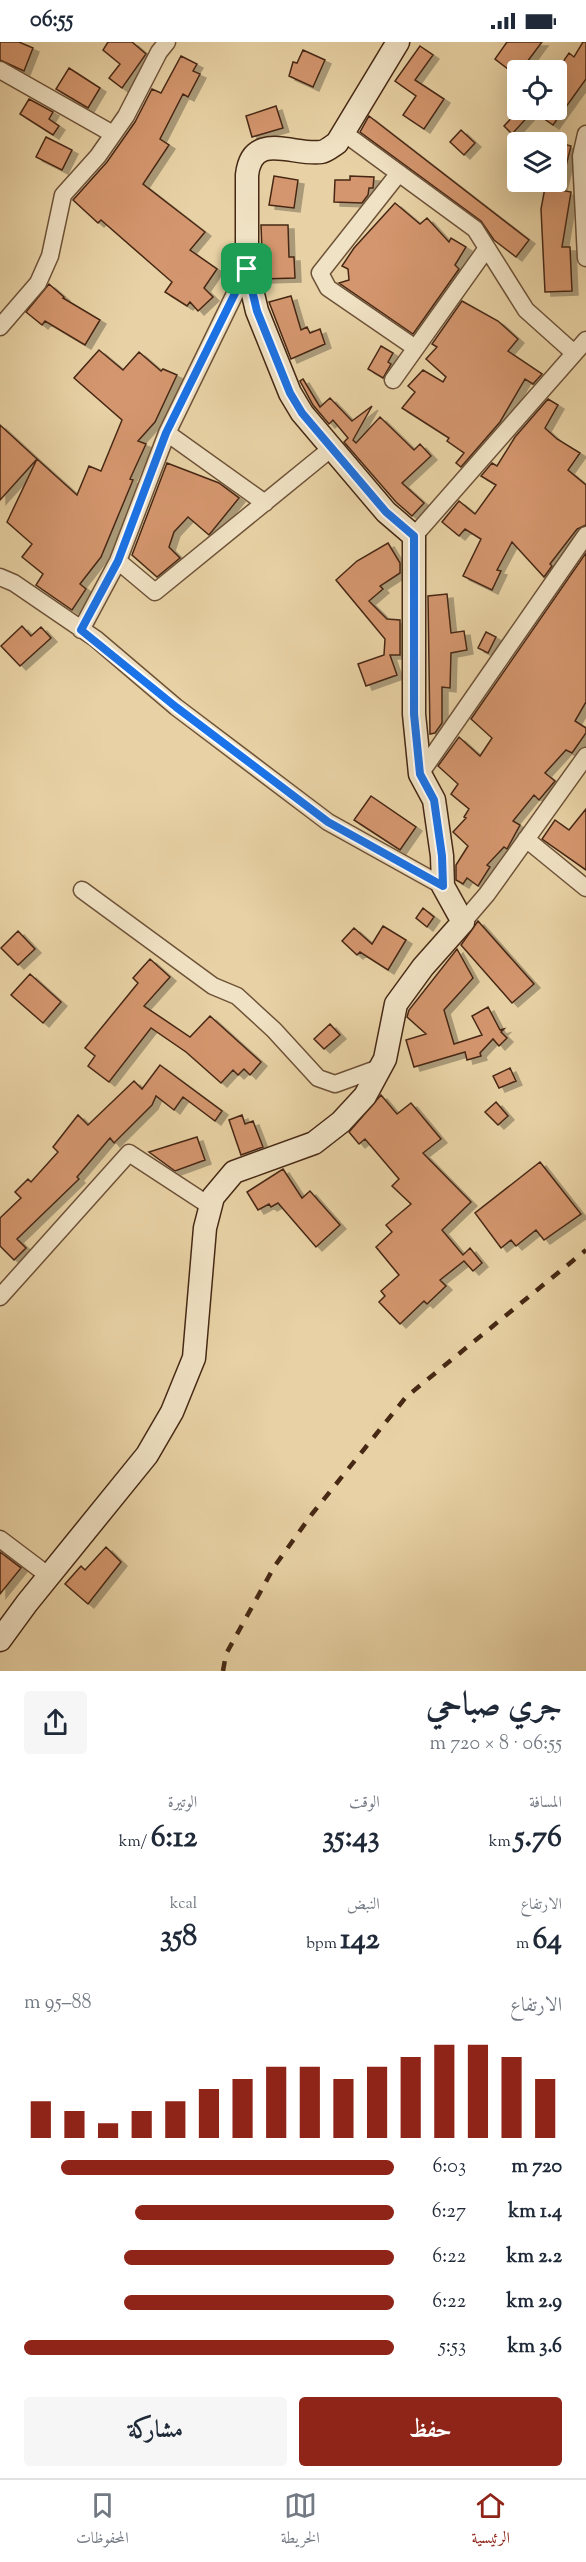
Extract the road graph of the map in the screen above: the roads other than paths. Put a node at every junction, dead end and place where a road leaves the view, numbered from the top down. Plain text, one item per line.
1 (167, 42) edge
2 (398, 42) edge
3 (0, 70) edge
4 (344, 133) junction
5 (113, 134) junction
6 (586, 134) edge
7 (399, 173) junction
8 (487, 248) junction
9 (586, 258) edge
10 (247, 269) junction
11 (0, 327) edge
12 (586, 340) edge
13 (414, 347) junction
14 (574, 353) junction
15 (393, 380) dead end
16 (166, 433) junction
17 (333, 447) junction
18 (265, 503) junction
19 (586, 535) edge
20 (414, 536) junction
21 (118, 561) junction
22 (0, 577) edge
23 (81, 630) junction
24 (586, 756) edge
25 (420, 774) junction
26 (526, 839) junction
27 (443, 886) junction
28 (586, 888) edge
29 (82, 890) dead end
30 (463, 922) junction
31 (379, 1068) junction
32 (210, 1206) junction
33 (0, 1297) edge
34 (0, 1539) edge
35 (49, 1576) junction
36 (0, 1640) edge

1 - 5 street
2 - 4 street
3 - 5 street
4 - 7 street
4 - 10 street
5 - 11 street
6 - 9 street
7 - 8 street
7 - 13 street
8 - 13 street
8 - 14 street
10 - 16 street
10 - 17 street
12 - 14 street
13 - 15 street
14 - 20 street
16 - 18 street
16 - 21 street
17 - 18 street
17 - 20 street
18 - 21 street
19 - 25 street
20 - 25 street
21 - 23 street
22 - 23 street
23 - 27 street
24 - 26 street
25 - 27 street
26 - 28 street
26 - 30 street
27 - 30 street
29 - 31 street
30 - 31 street
31 - 32 street
32 - 33 street
32 - 35 street
34 - 35 street
35 - 36 street

